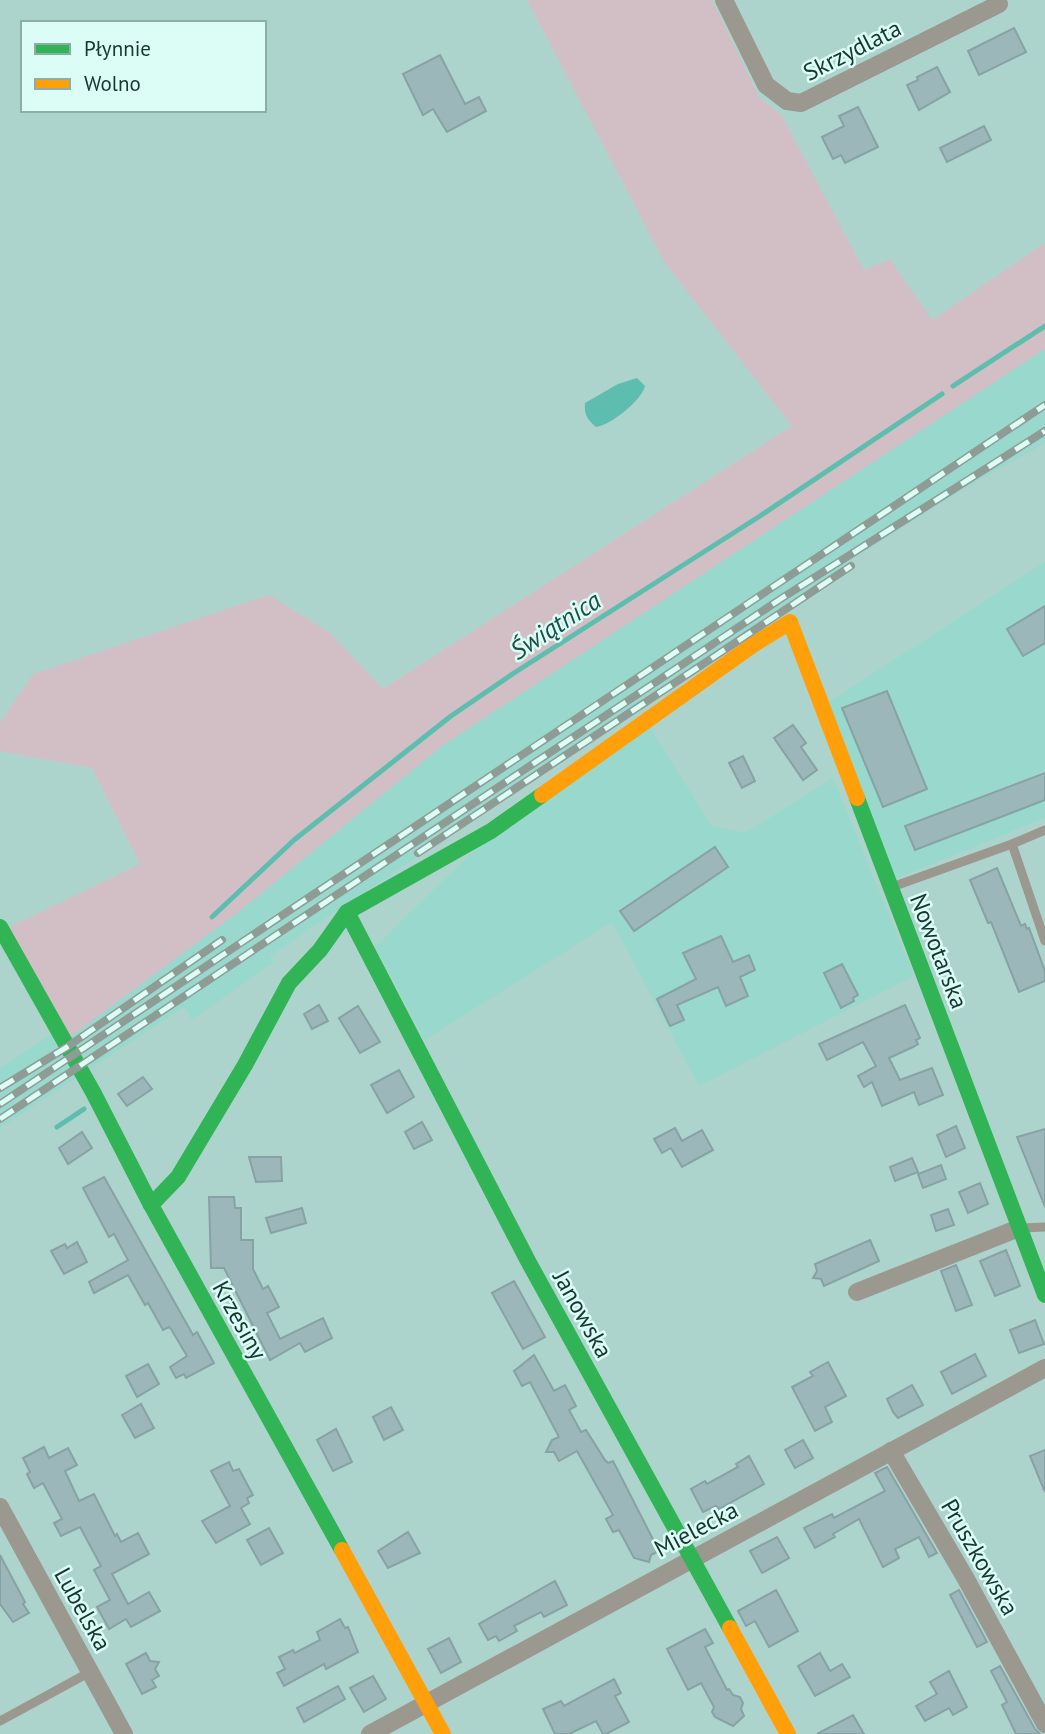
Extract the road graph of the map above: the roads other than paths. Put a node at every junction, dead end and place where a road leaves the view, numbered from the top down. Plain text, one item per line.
1 (724, 0) edge
2 (999, 4) dead end
3 (1045, 830) edge
4 (1013, 844) junction
5 (891, 888) junction
6 (346, 912) junction
7 (0, 927) edge
8 (1045, 942) edge
9 (151, 1205) junction
10 (1045, 1227) edge
11 (1019, 1228) junction
12 (857, 1292) dead end
13 (1045, 1295) edge
14 (1045, 1368) edge
15 (891, 1451) junction
16 (0, 1507) edge
17 (692, 1559) junction
18 (90, 1672) junction
19 (426, 1703) junction
20 (0, 1721) edge
21 (1045, 1724) edge
22 (124, 1734) edge
23 (370, 1734) edge
24 (443, 1734) edge
25 (788, 1734) edge

1 - 2 street, Skrzydlata
3 - 4 lane
4 - 5 lane
4 - 8 lane
5 - 6 street, Nowotarska
5 - 11 street, Nowotarska
6 - 9 street
6 - 17 street, Janowska
7 - 9 street, Krzesiny
9 - 19 street, Krzesiny
10 - 11 lane
11 - 12 street
11 - 13 street, Nowotarska
14 - 15 street, Mielecka
15 - 17 street, Mielecka
15 - 21 street, Pruszkowska
16 - 18 street, Lubelska
17 - 19 street, Mielecka
17 - 25 street, Janowska
18 - 20 lane
18 - 22 street, Lubelska
19 - 23 street, Mielecka
19 - 24 street, Krzesiny

